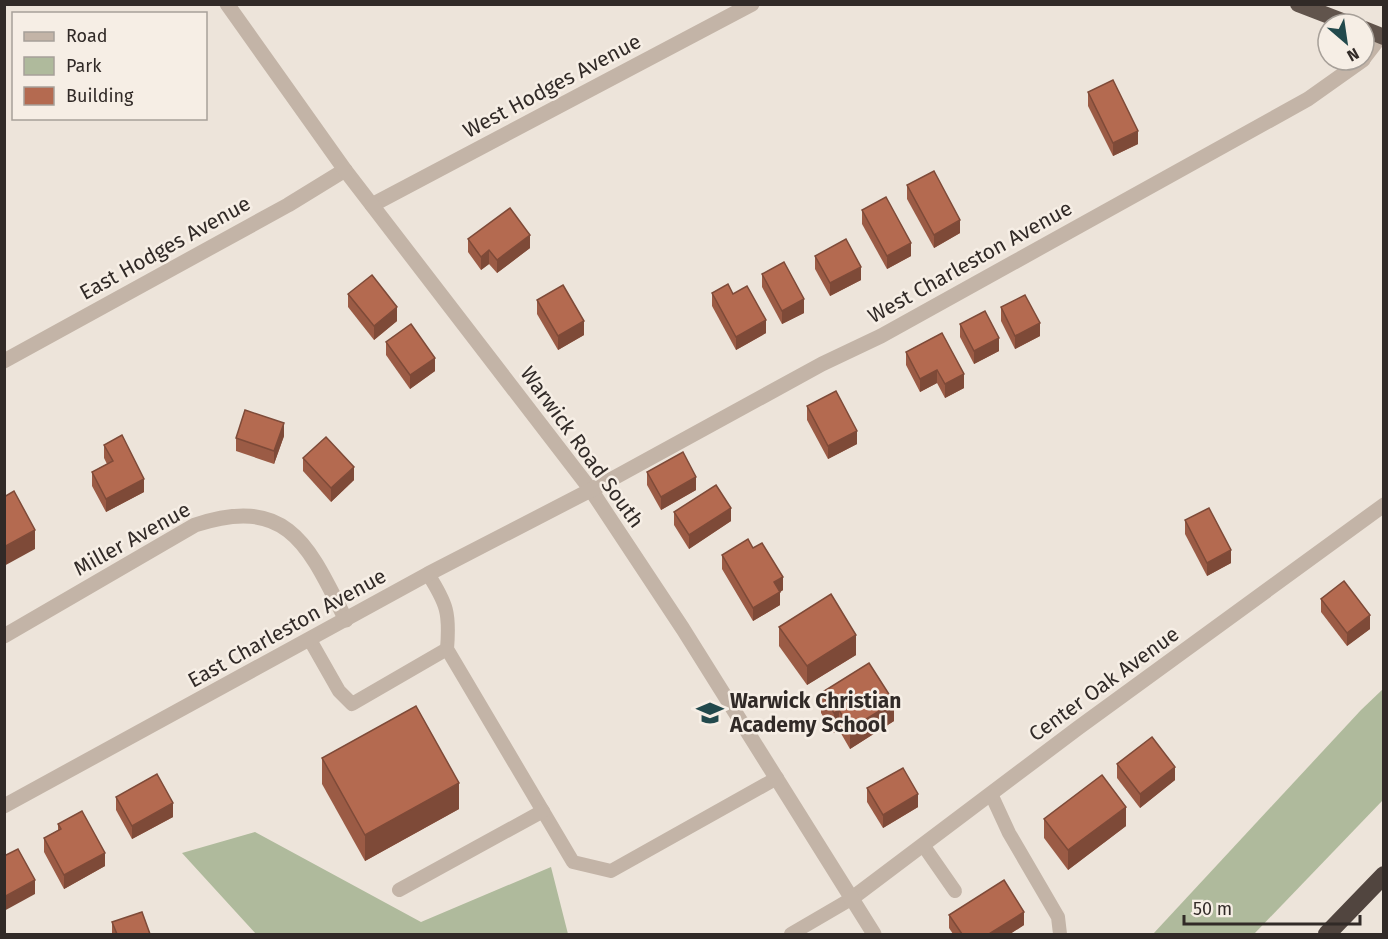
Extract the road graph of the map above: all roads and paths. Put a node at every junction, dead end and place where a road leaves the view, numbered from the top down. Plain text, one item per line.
1 (227, 4) edge
2 (752, 4) edge
3 (1298, 4) edge
4 (736, 8) edge
5 (1319, 12) edge
6 (1345, 72) edge
7 (345, 170) junction
8 (372, 205) junction
9 (4, 361) edge
10 (591, 490) junction
11 (1383, 505) edge
12 (428, 574) junction
13 (346, 620) junction
14 (4, 636) edge
15 (310, 640) junction
16 (447, 649) junction
17 (777, 778) junction
18 (991, 794) junction
19 (4, 806) edge
20 (543, 811) junction
21 (923, 845) junction
22 (1383, 874) edge
23 (399, 890) dead end
24 (955, 891) dead end
25 (851, 899) junction
26 (791, 934) edge
27 (874, 934) edge
28 (1060, 934) edge
29 (1327, 934) edge

1 - 7 street, Warwick Road South
2 - 4 street, West Hodges Avenue
3 - 5 highway
4 - 8 street, West Hodges Avenue
6 - 10 street, West Charleston Avenue
7 - 8 street, Warwick Road South
7 - 9 street, East Hodges Avenue
8 - 10 street, Warwick Road South
10 - 12 street, East Charleston Avenue
10 - 17 street, Warwick Road South
11 - 18 street, Center Oak Avenue
12 - 13 street, East Charleston Avenue
12 - 16 lane
13 - 14 street, Miller Avenue
13 - 15 street, East Charleston Avenue
15 - 16 lane
15 - 19 street, East Charleston Avenue
16 - 20 lane
17 - 20 lane
17 - 25 street, Warwick Road South
18 - 21 street, Center Oak Avenue
18 - 28 lane
20 - 23 lane
21 - 24 lane
21 - 25 street, Center Oak Avenue
22 - 29 highway
25 - 26 lane
25 - 27 street, Warwick Road South

